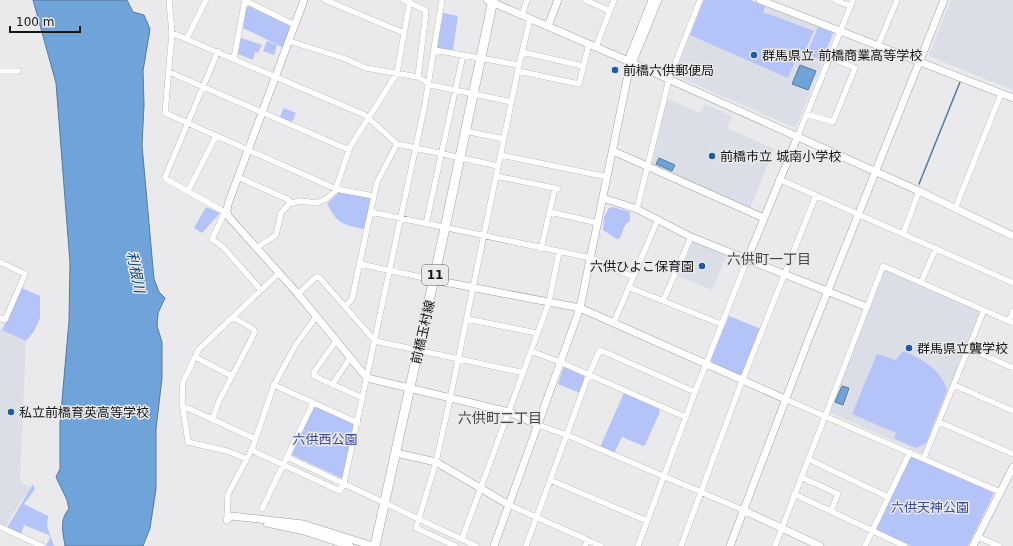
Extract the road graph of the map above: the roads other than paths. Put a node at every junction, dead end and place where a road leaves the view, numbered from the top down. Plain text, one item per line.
1 (169, 0) edge
2 (206, 0) edge
3 (245, 0) edge
4 (304, 0) edge
5 (325, 0) edge
6 (403, 0) edge
7 (442, 0) edge
8 (527, 0) edge
9 (558, 0) edge
10 (585, 0) edge
11 (614, 0) edge
12 (652, 0) edge
13 (658, 0) edge
14 (700, 0) edge
15 (762, 0) edge
16 (835, 0) edge
17 (853, 0) edge
18 (897, 0) edge
19 (944, 0) edge
20 (410, 1) edge
21 (491, 1) edge
22 (850, 6) junction
23 (610, 11) junction
24 (522, 15) junction
25 (530, 18) junction
26 (295, 25) junction
27 (548, 26) junction
28 (840, 31) junction
29 (172, 33) junction
30 (404, 33) junction
31 (187, 38) junction
32 (289, 41) junction
33 (592, 45) junction
34 (878, 46) junction
35 (434, 50) junction
36 (218, 51) junction
37 (522, 52) junction
38 (463, 55) junction
39 (829, 57) junction
40 (234, 58) junction
41 (481, 58) junction
42 (920, 62) junction
43 (519, 65) junction
44 (630, 65) junction
45 (583, 66) junction
46 (0, 71) edge
47 (18, 71) dead end
48 (518, 71) junction
49 (169, 72) junction
50 (397, 73) junction
51 (276, 76) junction
52 (418, 78) junction
53 (669, 79) junction
54 (429, 84) junction
55 (203, 86) junction
56 (455, 91) junction
57 (473, 94) junction
58 (1001, 94) junction
59 (1013, 98) edge
60 (512, 102) junction
61 (262, 112) junction
62 (807, 114) junction
63 (368, 117) junction
64 (188, 123) junction
65 (464, 131) junction
66 (216, 136) junction
67 (797, 138) junction
68 (504, 139) junction
69 (397, 144) junction
70 (415, 148) junction
71 (248, 150) junction
72 (349, 150) junction
73 (613, 151) junction
74 (442, 154) junction
75 (501, 155) junction
76 (459, 157) junction
77 (498, 166) junction
78 (648, 166) junction
79 (875, 172) junction
80 (496, 176) junction
81 (238, 177) junction
82 (607, 177) junction
83 (779, 179) junction
84 (336, 188) junction
85 (188, 192) junction
86 (919, 192) junction
87 (816, 195) junction
88 (374, 196) junction
89 (603, 198) junction
90 (291, 203) junction
91 (637, 209) junction
92 (956, 209) junction
93 (371, 212) junction
94 (550, 212) junction
95 (227, 213) junction
96 (858, 214) junction
97 (764, 218) junction
98 (399, 219) junction
99 (658, 219) junction
100 (598, 223) junction
101 (426, 224) junction
102 (445, 228) junction
103 (904, 234) junction
104 (484, 236) junction
105 (1013, 236) edge
106 (691, 237) junction
107 (256, 248) junction
108 (936, 248) junction
109 (541, 249) junction
110 (559, 252) junction
111 (591, 258) junction
112 (747, 260) junction
113 (0, 262) edge
114 (360, 264) junction
115 (390, 270) junction
116 (279, 273) junction
117 (785, 275) junction
118 (633, 276) junction
119 (434, 280) junction
120 (921, 282) junction
121 (1013, 283) edge
122 (628, 287) junction
123 (474, 288) junction
124 (261, 290) junction
125 (827, 292) junction
126 (298, 294) junction
127 (663, 301) junction
128 (549, 302) junction
129 (346, 306) junction
130 (867, 307) junction
131 (580, 308) junction
132 (984, 310) junction
133 (1013, 311) edge
134 (233, 317) junction
135 (316, 317) junction
136 (0, 318) edge
137 (467, 319) junction
138 (614, 322) junction
139 (1011, 322) edge
140 (721, 324) junction
141 (537, 333) junction
142 (336, 341) junction
143 (375, 341) junction
144 (968, 348) junction
145 (418, 351) junction
146 (531, 351) junction
147 (195, 357) junction
148 (350, 358) junction
149 (458, 359) junction
150 (561, 362) junction
151 (706, 364) junction
152 (1013, 368) edge
153 (520, 372) dead end
154 (589, 374) junction
155 (232, 376) junction
156 (367, 378) junction
157 (742, 380) junction
158 (332, 384) junction
159 (274, 385) junction
160 (954, 385) junction
161 (410, 389) junction
162 (695, 392) junction
163 (362, 398) junction
164 (450, 399) junction
165 (785, 399) junction
166 (313, 403) junction
167 (183, 408) junction
168 (1013, 411) edge
169 (509, 412) junction
170 (825, 415) junction
171 (685, 417) junction
172 (212, 420) junction
173 (939, 422) junction
174 (358, 423) junction
175 (538, 425) junction
176 (567, 435) junction
177 (255, 439) junction
178 (251, 450) junction
179 (910, 452) junction
180 (396, 453) junction
181 (1013, 454) edge
182 (287, 457) junction
183 (924, 458) junction
184 (247, 459) junction
185 (808, 459) junction
186 (436, 462) junction
187 (283, 465) junction
188 (1013, 467) edge
189 (663, 476) junction
190 (801, 477) junction
191 (550, 480) junction
192 (344, 483) junction
193 (481, 488) junction
194 (701, 492) junction
195 (1000, 492) junction
196 (794, 494) junction
197 (888, 498) junction
198 (385, 502) junction
199 (509, 504) junction
200 (262, 509) dead end
201 (743, 510) junction
202 (831, 511) junction
203 (536, 518) junction
204 (419, 519) junction
205 (227, 520) junction
206 (647, 521) junction
207 (0, 527) edge
208 (782, 528) junction
209 (872, 531) junction
210 (978, 537) junction
211 (462, 540) junction
212 (588, 540) junction
213 (42, 546) edge
214 (350, 546) edge
215 (374, 546) edge
216 (455, 546) edge
217 (476, 546) edge
218 (494, 546) edge
219 (526, 546) edge
220 (585, 546) edge
221 (601, 546) edge
222 (638, 546) edge
223 (681, 546) edge
224 (730, 546) edge
225 (775, 546) edge
226 (820, 546) edge
227 (865, 546) edge
228 (905, 546) edge
229 (973, 546) edge
230 (999, 546) edge

1 - 29 street
2 - 31 street
3 - 26 street
3 - 40 street
4 - 26 street
5 - 30 street
6 - 20 street
7 - 35 street
8 - 24 street
9 - 27 street
10 - 23 street
11 - 23 street
12 - 44 street
13 - 44 street
14 - 53 street
15 - 28 street
16 - 22 street
17 - 22 street
18 - 34 street
19 - 42 street
20 - 30 street
20 - 52 street
21 - 24 street
21 - 41 main road, 前橋玉村線 / 11
22 - 28 street
23 - 33 street
24 - 25 street
25 - 27 street
25 - 37 street
26 - 32 street
27 - 33 street
28 - 34 street
28 - 39 street
29 - 31 street
29 - 49 street
30 - 50 street
31 - 36 street
32 - 50 street
32 - 51 street
33 - 44 street
33 - 45 street
34 - 42 street
35 - 38 street
35 - 54 street
36 - 40 street
36 - 55 street
37 - 43 street
37 - 45 street
38 - 41 street
38 - 56 street
39 - 62 street
39 - 62 street
40 - 51 street
41 - 43 street
41 - 57 main road, 前橋玉村線 / 11
42 - 58 street
42 - 79 street
43 - 48 street
44 - 53 street
44 - 73 street
45 - 48 street
46 - 47 street
48 - 60 street
49 - 55 street
49 - 64 street
50 - 52 street
50 - 63 street
51 - 61 street
51 - 63 street
52 - 54 street
53 - 67 street
53 - 78 street
54 - 56 street
54 - 70 street
55 - 61 street
55 - 64 street
56 - 57 street
56 - 74 street
57 - 60 street
57 - 65 main road, 前橋玉村線 / 11
58 - 59 street
58 - 92 street
60 - 68 street
61 - 71 street
61 - 72 street
62 - 67 street
63 - 69 street
63 - 72 street
64 - 66 street
64 - 85 street
65 - 68 street
65 - 76 main road, 前橋玉村線 / 11
66 - 71 street
66 - 85 street
67 - 79 street
67 - 83 street
68 - 75 street
69 - 70 street
69 - 88 street
70 - 74 street
70 - 98 street
71 - 81 street
71 - 84 street
72 - 84 street
73 - 78 street
73 - 82 street
74 - 76 street
74 - 101 street
75 - 77 street
75 - 82 street
76 - 77 street
76 - 102 main road, 前橋玉村線 / 11
77 - 80 street
78 - 91 street
78 - 97 street
79 - 86 street
79 - 96 street
80 - 94 street
80 - 104 street
81 - 90 street
81 - 95 street
82 - 89 street
83 - 87 street
83 - 97 street
84 - 88 street
84 - 90 street
85 - 95 street
86 - 92 street
86 - 103 street
87 - 96 street
87 - 117 street
88 - 93 street
89 - 91 street
89 - 100 street
90 - 107 street
91 - 99 street
92 - 105 street
93 - 98 street
93 - 114 street
94 - 100 street
94 - 109 street
95 - 107 street
95 - 124 street
96 - 103 street
96 - 125 street
97 - 112 street
98 - 101 street
98 - 115 street
99 - 106 street
99 - 118 street
100 - 111 street
101 - 102 street
102 - 104 street
102 - 119 main road, 前橋玉村線 / 11
103 - 108 street
104 - 109 street
104 - 123 street
106 - 112 street
106 - 127 street
107 - 116 street
108 - 120 street
108 - 121 street
109 - 110 street
110 - 111 street
110 - 128 street
111 - 118 street
111 - 131 street
112 - 117 street
112 - 140 street
113 - 136 street
114 - 115 street
114 - 129 street
115 - 119 street
115 - 143 street
116 - 124 street
116 - 126 street
117 - 125 street
117 - 157 street
118 - 122 street
119 - 123 street
119 - 145 main road, 前橋玉村線 / 11
120 - 130 street
120 - 132 street
122 - 127 street
122 - 138 street
123 - 128 street
123 - 137 street
124 - 134 street
125 - 130 street
125 - 165 street
126 - 129 street
126 - 135 street
127 - 140 street
128 - 131 street
128 - 141 street
129 - 143 street
130 - 170 street
131 - 138 street
131 - 150 street
132 - 139 street
132 - 144 street
133 - 139 street
134 - 147 street
134 - 155 street
135 - 142 street
135 - 159 street
137 - 141 street
137 - 149 street
138 - 151 street
140 - 151 street
141 - 146 street
142 - 148 street
142 - 158 street
143 - 145 street
143 - 156 street
144 - 152 street
144 - 160 street
145 - 149 street
145 - 161 main road, 前橋玉村線 / 11
146 - 150 street
146 - 169 street
147 - 155 street
147 - 167 street
148 - 156 street
148 - 158 street
149 - 153 street
149 - 164 street
150 - 154 street
150 - 175 street
151 - 157 street
151 - 162 street
154 - 162 street
154 - 171 street
154 - 176 street
155 - 172 street
156 - 161 street
156 - 163 street
157 - 165 street
157 - 194 street
158 - 163 street
159 - 166 street
159 - 177 street
160 - 168 street
160 - 173 street
161 - 164 street
161 - 180 main road, 前橋玉村線 / 11
162 - 171 street
163 - 174 street
164 - 169 street
164 - 186 street
165 - 170 street
165 - 201 street
166 - 174 street
166 - 182 street
167 - 172 street
167 - 184 street
169 - 175 street
169 - 193 street
170 - 179 street
170 - 185 street
171 - 189 street
172 - 177 street
173 - 181 street
173 - 183 street
174 - 192 street
175 - 176 street
175 - 199 street
176 - 189 street
176 - 191 street
177 - 178 street
178 - 184 street
178 - 187 street
179 - 183 street
179 - 197 street
180 - 186 street
180 - 198 main road, 前橋玉村線 / 11
182 - 187 street
182 - 192 street
183 - 195 street
184 - 205 street
185 - 190 street
185 - 197 street
186 - 193 street
186 - 204 street
187 - 192 street
187 - 200 street
188 - 195 street
189 - 194 street
189 - 206 street
190 - 196 street
190 - 202 street
191 - 203 street
191 - 206 street
192 - 198 street
193 - 199 street
193 - 211 street
194 - 201 street
194 - 223 street
195 - 210 street
196 - 202 street
196 - 208 street
197 - 209 street
198 - 204 street
198 - 215 main road, 前橋玉村線 / 11
199 - 203 street
199 - 218 street
201 - 208 street
201 - 224 street
202 - 209 street
203 - 212 street
203 - 219 street
204 - 211 street
204 - 216 street
205 - 214 street
205 - 215 street
206 - 222 street
207 - 213 street
208 - 225 street
208 - 226 street
209 - 227 street
209 - 228 street
210 - 229 street
210 - 230 street
211 - 217 street
212 - 220 street
212 - 221 street

